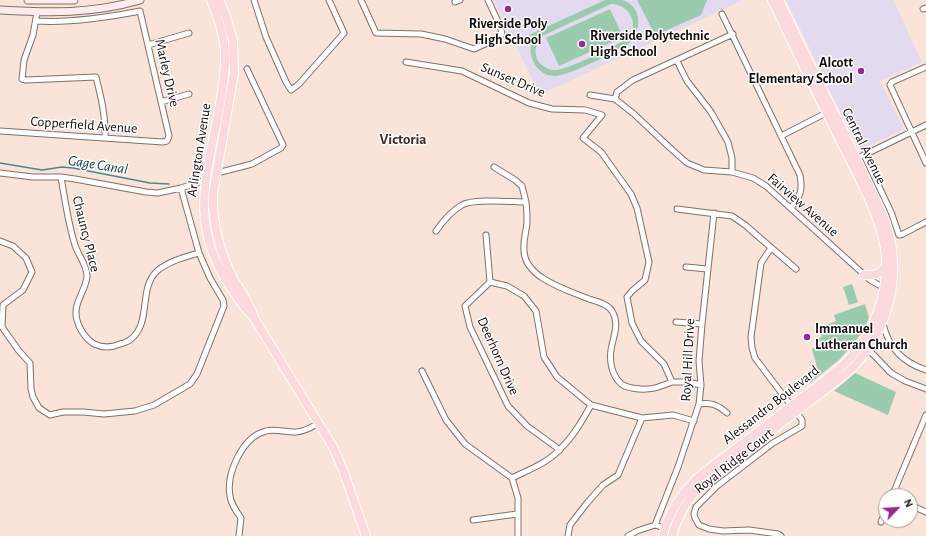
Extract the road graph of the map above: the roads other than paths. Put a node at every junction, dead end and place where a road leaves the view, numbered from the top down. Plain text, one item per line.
1 (28, 0) edge
2 (38, 0) edge
3 (51, 0) edge
4 (74, 0) edge
5 (140, 0) edge
6 (211, 0) edge
7 (219, 0) edge
8 (254, 0) edge
9 (329, 0) edge
10 (361, 0) edge
11 (488, 0) edge
12 (772, 0) edge
13 (779, 0) edge
14 (0, 10) edge
15 (37, 12) junction
16 (722, 14) dead end
17 (36, 21) junction
18 (189, 33) dead end
19 (733, 34) junction
20 (148, 45) junction
21 (677, 61) junction
22 (406, 62) dead end
23 (926, 67) edge
24 (247, 69) dead end
25 (189, 94) dead end
26 (590, 95) dead end
27 (614, 99) junction
28 (161, 102) junction
29 (829, 111) junction
30 (926, 125) edge
31 (0, 131) edge
32 (912, 132) junction
33 (781, 136) junction
34 (105, 138) junction
35 (167, 141) joint
36 (857, 158) junction
37 (926, 163) edge
38 (494, 167) dead end
39 (732, 172) junction
40 (0, 173) edge
41 (216, 175) junction
42 (61, 177) junction
43 (206, 180) junction
44 (181, 188) junction
45 (526, 202) junction
46 (677, 208) dead end
47 (791, 208) junction
48 (714, 213) junction
49 (926, 222) edge
50 (436, 231) dead end
51 (486, 235) dead end
52 (0, 241) edge
53 (771, 248) junction
54 (199, 253) junction
55 (886, 266) junction
56 (686, 267) dead end
57 (708, 269) junction
58 (796, 269) dead end
59 (864, 275) junction
60 (490, 282) junction
61 (888, 286) junction
62 (254, 318) junction
63 (876, 318) junction
64 (676, 322) dead end
65 (702, 324) junction
66 (882, 324) junction
67 (868, 349) junction
68 (926, 370) edge
69 (422, 371) dead end
70 (672, 382) junction
71 (701, 385) junction
72 (926, 389) edge
73 (698, 404) junction
74 (591, 406) junction
75 (794, 409) junction
76 (727, 413) dead end
77 (926, 416) edge
78 (642, 418) junction
79 (694, 421) junction
80 (319, 423) junction
81 (560, 450) junction
82 (512, 478) junction
83 (895, 488) edge
84 (692, 496) junction
85 (517, 514) junction
86 (473, 520) dead end
87 (655, 525) junction
88 (665, 533) edge
89 (239, 536) edge
90 (366, 536) edge
91 (518, 536) edge
92 (568, 536) edge
93 (628, 536) edge
94 (672, 536) edge
95 (781, 536) edge

1 - 2 main road
2 - 3 main road
2 - 15 main road
3 - 4 main road
5 - 15 main road
6 - 43 main road, Arlington Avenue
7 - 41 main road, Arlington Avenue
8 - 9 street
10 - 11 street
12 - 29 main road, Central Avenue
13 - 29 main road, Central Avenue
14 - 15 main road
15 - 17 street
16 - 19 street
17 - 20 street, Marley Drive
17 - 34 street
18 - 20 street
19 - 21 street
19 - 33 street
20 - 28 street, Marley Drive
21 - 27 street
21 - 39 street
22 - 70 street, Sunset Drive
23 - 32 street
24 - 41 street
25 - 28 street
26 - 27 street, Fairview Avenue
27 - 39 street, Fairview Avenue
28 - 35 street, Marley Drive
29 - 33 street
29 - 36 main road, Central Avenue
30 - 32 street
31 - 34 street, Copperfield Avenue
32 - 36 street
32 - 37 street
33 - 47 street
34 - 35 street, Copperfield Avenue
36 - 49 street
36 - 55 main road, Central Avenue
36 - 61 main road, Central Avenue
38 - 45 street
39 - 47 street, Fairview Avenue
40 - 42 street
41 - 43 street
41 - 62 main road, Arlington Avenue
42 - 44 street
42 - 54 street, Chauncy Place
43 - 44 street
43 - 62 main road, Arlington Avenue
44 - 54 street
45 - 50 street
45 - 70 street
46 - 48 street
47 - 59 street, Fairview Avenue
48 - 53 street
48 - 57 street, Royal Hill Drive
51 - 60 street
52 - 54 street
53 - 58 street
53 - 75 street
55 - 59 main road
55 - 61 main road, Central Avenue
56 - 57 street
57 - 65 street, Royal Hill Drive
59 - 61 street, Fairview Avenue
60 - 74 street
60 - 81 street, Deerhorn Drive
61 - 63 main road, Alessandro Boulevard
61 - 66 main road, Alessandro Boulevard
62 - 80 main road, Arlington Avenue
63 - 67 main road
63 - 75 main road, Alessandro Boulevard
64 - 65 street
65 - 71 street, Royal Hill Drive
66 - 67 main road, Alessandro Boulevard
66 - 68 street
67 - 72 street
67 - 75 main road, Alessandro Boulevard
69 - 82 street
70 - 71 street
71 - 73 street, Royal Hill Drive
73 - 76 street
73 - 79 street, Royal Hill Drive
74 - 78 street
74 - 81 street
75 - 84 main road, Alessandro Boulevard
75 - 88 main road, Alessandro Boulevard
75 - 95 street, Royal Ridge Court
77 - 83 street
78 - 79 street
78 - 92 street
79 - 87 street, Royal Hill Drive
80 - 89 street
80 - 90 main road, Arlington Avenue
81 - 82 street
82 - 85 street
84 - 88 main road
84 - 94 main road, Alessandro Boulevard
85 - 86 street
85 - 91 street
87 - 88 street
87 - 93 street

